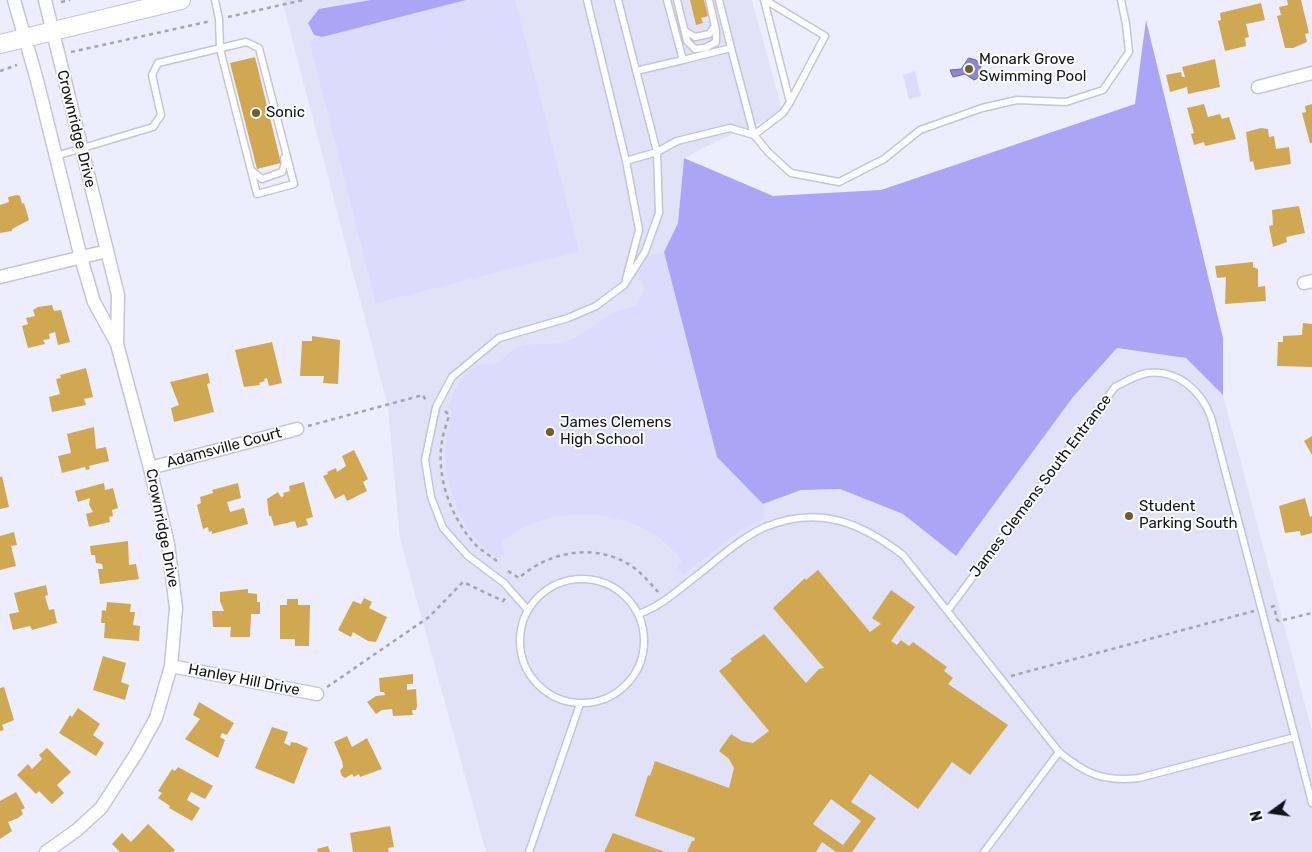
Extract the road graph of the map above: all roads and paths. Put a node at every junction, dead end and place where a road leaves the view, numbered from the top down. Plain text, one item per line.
1 (14, 0) edge
2 (45, 0) edge
3 (70, 0) edge
4 (181, 0) edge
5 (216, 0) edge
6 (303, 0) edge
7 (587, 0) edge
8 (618, 0) edge
9 (667, 0) edge
10 (677, 0) edge
11 (709, 0) edge
12 (719, 0) edge
13 (764, 0) edge
14 (1120, 0) edge
15 (61, 2) dead end
16 (219, 19) junction
17 (715, 26) junction
18 (685, 31) junction
19 (52, 32) junction
20 (25, 38) junction
21 (0, 44) edge
22 (732, 48) junction
23 (220, 49) junction
24 (70, 52) dead end
25 (683, 60) junction
26 (16, 65) dead end
27 (0, 70) edge
28 (636, 71) junction
29 (1312, 73) edge
30 (1258, 87) dead end
31 (790, 102) junction
32 (274, 106) junction
33 (754, 135) junction
34 (81, 148) junction
35 (657, 152) junction
36 (56, 156) junction
37 (626, 161) junction
38 (251, 169) junction
39 (107, 251) junction
40 (81, 258) junction
41 (0, 277) edge
42 (624, 285) junction
43 (117, 344) junction
44 (426, 403) dead end
45 (445, 411) dead end
46 (297, 429) joint
47 (150, 468) junction
48 (496, 561) dead end
49 (508, 571) dead end
50 (519, 578) junction
51 (515, 584) dead end
52 (658, 592) dead end
53 (506, 597) dead end
54 (1269, 608) dead end
55 (528, 609) junction
56 (948, 610) junction
57 (1256, 611) dead end
58 (1312, 613) edge
59 (638, 614) junction
60 (171, 666) junction
61 (1011, 676) dead end
62 (318, 694) joint
63 (580, 704) junction
64 (1295, 737) junction
65 (1059, 752) junction
66 (1312, 803) edge
67 (46, 852) edge
68 (529, 852) edge
69 (984, 852) edge

1 - 20 street, Crownridge Drive
2 - 19 street, Crownridge Drive
3 - 15 path
4 - 19 main road
5 - 16 lane
6 - 16 path
7 - 37 lane
8 - 28 lane
9 - 25 lane
10 - 18 lane
11 - 17 lane
12 - 22 lane
13 - 31 lane
13 - 31 lane
14 - 33 lane
16 - 23 lane
16 - 24 path
17 - 18 lane
17 - 18 lane
19 - 20 main road
19 - 34 street, Crownridge Drive
20 - 21 main road
20 - 36 street, Crownridge Drive
22 - 25 lane
22 - 33 lane
23 - 32 lane
23 - 34 lane
23 - 38 lane
25 - 28 lane
26 - 27 path
28 - 35 lane
29 - 30 street
31 - 33 lane
32 - 38 lane
32 - 38 lane
33 - 35 lane
34 - 36 lane
34 - 39 street, Crownridge Drive
35 - 37 lane
35 - 42 lane
36 - 40 street, Crownridge Drive
37 - 42 lane
39 - 40 street
39 - 43 street, Crownridge Drive
40 - 41 street
40 - 43 street, Crownridge Drive
42 - 55 lane
43 - 47 street, Crownridge Drive
44 - 46 path
45 - 48 path
46 - 47 street, Adamsville Court
47 - 60 street, Crownridge Drive
49 - 50 path
50 - 51 path
50 - 52 path
53 - 62 path
54 - 58 path
55 - 59 lane
55 - 63 lane
56 - 59 lane
56 - 64 lane, James Clemens South Entrance
56 - 65 lane
57 - 61 path
59 - 63 lane
60 - 62 street, Hanley Hill Drive
60 - 67 street, Crownridge Drive
63 - 68 lane
64 - 65 lane
64 - 66 lane, James Clemens South Entrance
65 - 69 lane

